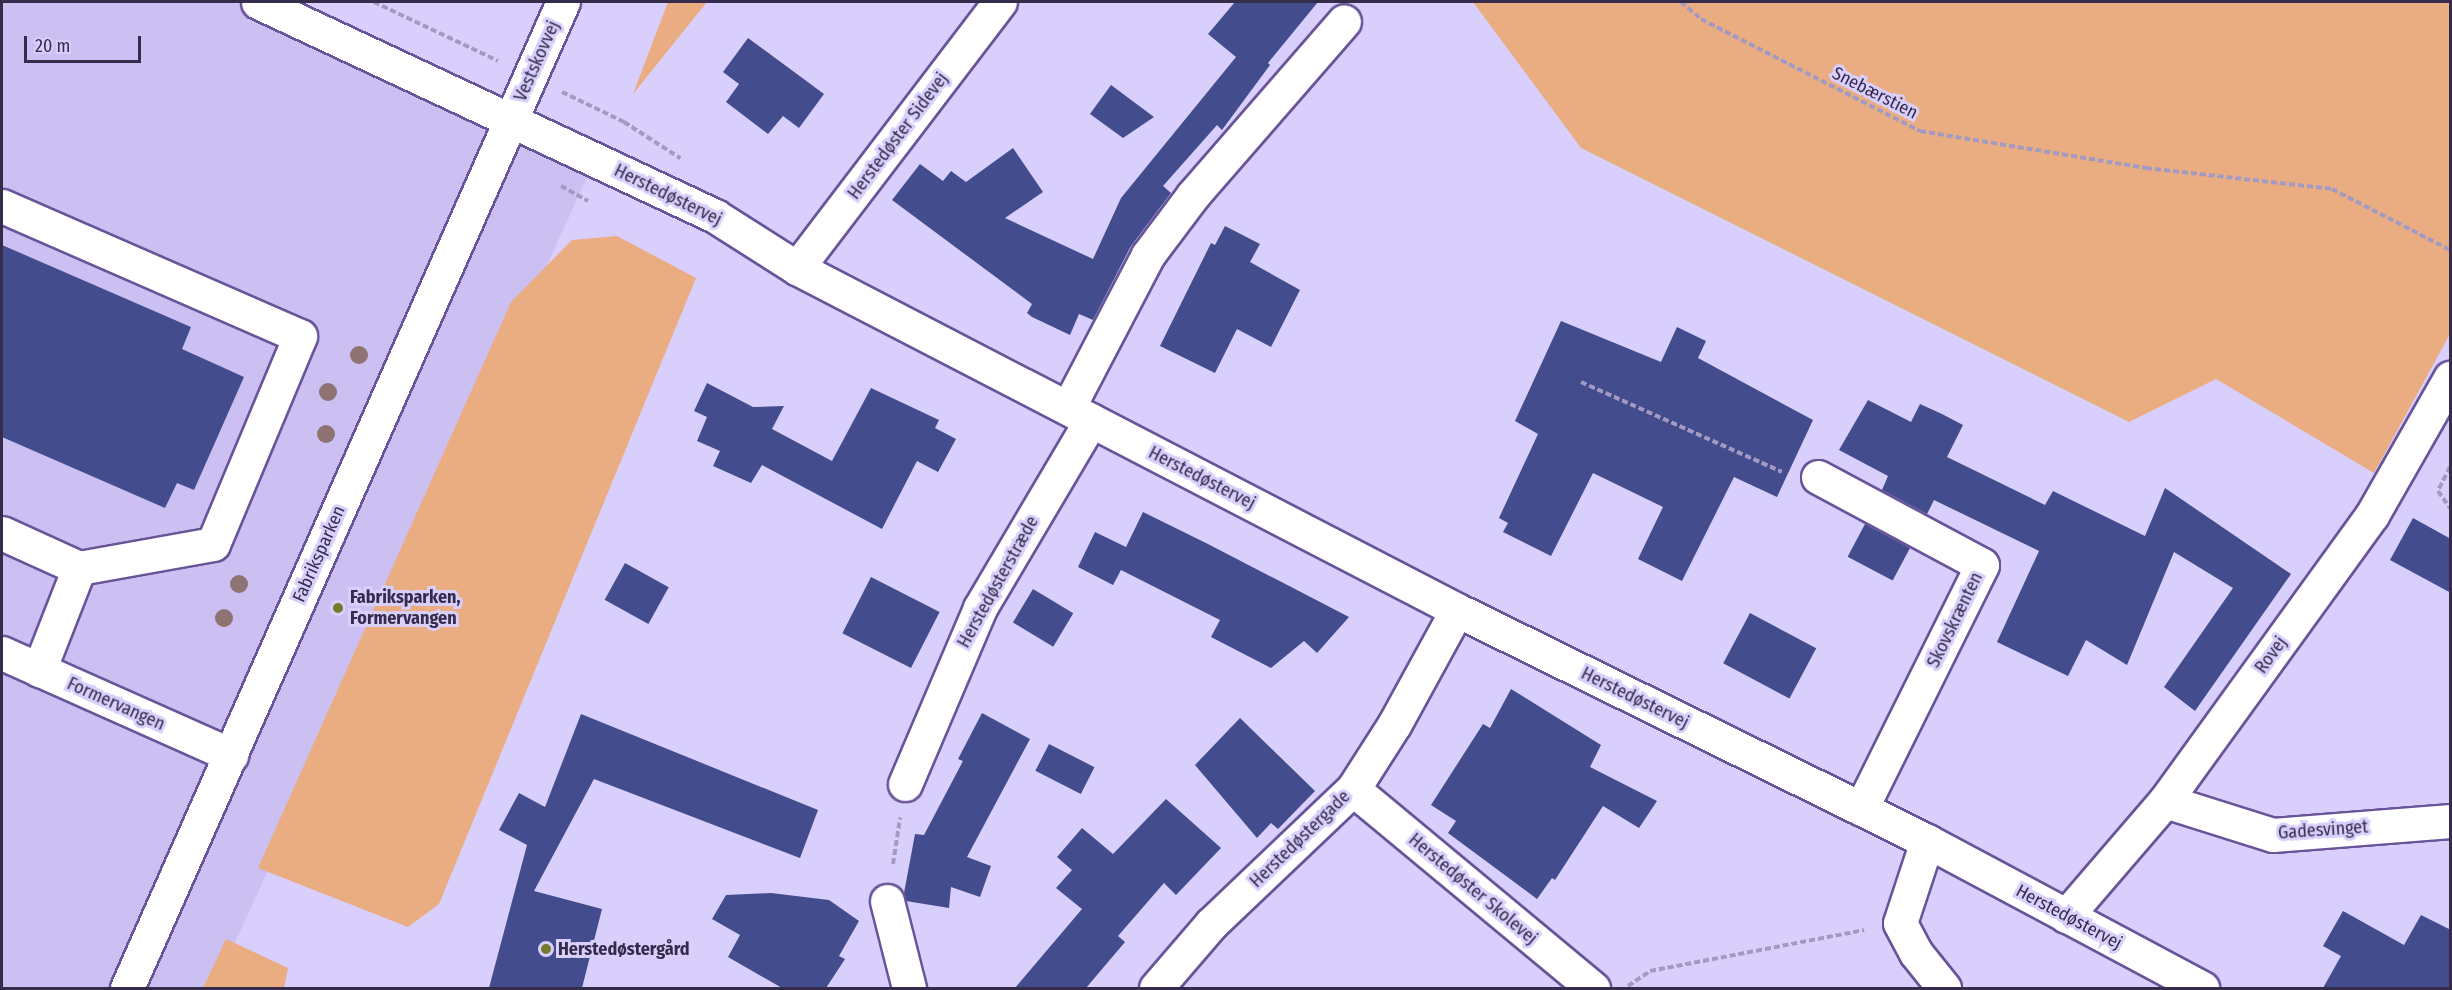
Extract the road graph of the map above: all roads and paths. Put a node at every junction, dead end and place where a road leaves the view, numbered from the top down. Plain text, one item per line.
1 (258, 2) edge
2 (374, 2) edge
3 (563, 2) edge
4 (998, 2) edge
5 (1681, 2) edge
6 (1344, 21) dead end
7 (530, 76) junction
8 (511, 120) junction
9 (2, 206) edge
10 (2451, 250) edge
11 (797, 268) junction
12 (2451, 378) edge
13 (1581, 382) dead end
14 (1079, 414) junction
15 (2451, 467) edge
16 (1818, 477) joint
17 (2451, 508) edge
18 (2, 533) edge
19 (79, 568) junction
20 (1457, 610) junction
21 (2, 653) edge
22 (39, 670) junction
23 (231, 755) junction
24 (905, 784) joint
25 (1353, 789) junction
26 (2165, 801) junction
27 (1861, 809) junction
28 (2451, 821) edge
29 (1927, 841) junction
30 (887, 901) joint
31 (2066, 916) junction
32 (1900, 923) junction
33 (127, 988) edge
34 (909, 988) edge
35 (1156, 988) edge
36 (1593, 988) edge
37 (1625, 988) edge
38 (1944, 988) edge
39 (2202, 988) edge

1 - 8 street, Herstedøstervej
2 - 7 path
3 - 7 street, Vestskovvej
4 - 11 street, Herstedøster Sidevej
5 - 10 path, Snebærstien
6 - 14 street
7 - 8 street, Vestskovvej
8 - 11 street, Herstedøstervej
8 - 23 street, Fabriksparken
9 - 19 street
11 - 14 street, Herstedøstervej
12 - 26 street, Rovej
13 - 16 path
14 - 20 street, Herstedøstervej
14 - 24 street, Herstedøsterstræde
15 - 17 path
16 - 27 street, Skovskrænten
18 - 19 street
19 - 22 street
20 - 25 street, Herstedøstergade
20 - 27 street, Herstedøstervej
21 - 22 street, Formervangen
22 - 23 street, Formervangen
23 - 33 street, Fabriksparken
24 - 30 path
25 - 35 street, Herstedøstergade
25 - 36 street, Herstedøster Skolevej
26 - 28 street, Gadesvinget
26 - 31 street, Rovej
27 - 29 street, Herstedøstervej
29 - 31 street, Herstedøstervej
29 - 32 street
30 - 34 street
31 - 39 street, Herstedøstervej
32 - 37 path
32 - 38 street

